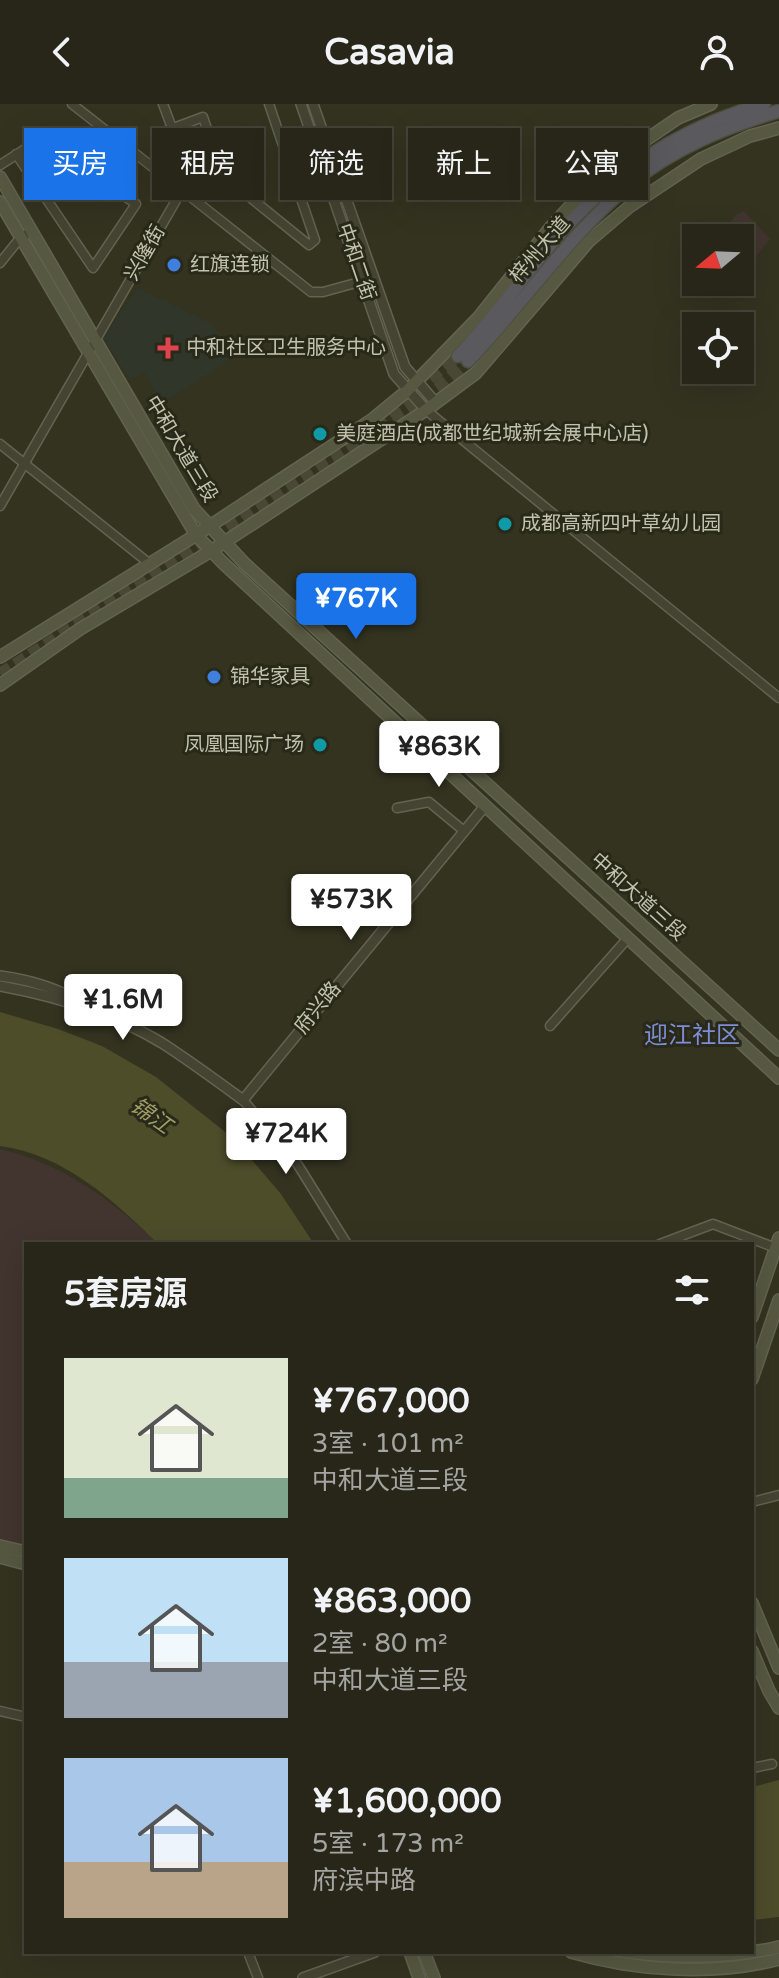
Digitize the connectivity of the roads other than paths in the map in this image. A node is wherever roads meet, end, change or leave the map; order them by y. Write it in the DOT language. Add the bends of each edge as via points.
graph roads {
  1 [pos="72,104"];
  2 [pos="163,104"];
  3 [pos="269,104"];
  4 [pos="301,104"];
  5 [pos="313,104"];
  6 [pos="711,104"];
  7 [pos="764,104"];
  8 [pos="779,111"];
  9 [pos="741,116"];
  10 [pos="172,128"];
  11 [pos="207,128"];
  12 [pos="779,128"];
  13 [pos="16,154"];
  14 [pos="0,165"];
  15 [pos="152,167"];
  16 [pos="0,177"];
  17 [pos="171,200"];
  18 [pos="194,200"];
  19 [pos="253,200"];
  20 [pos="0,202"];
  21 [pos="26,234"];
  22 [pos="0,263"];
  23 [pos="363,281"];
  24 [pos="92,345"];
  25 [pos="463,358"];
  26 [pos="417,381"];
  27 [pos="407,391"];
  28 [pos="431,407"];
  29 [pos="0,444"];
  30 [pos="24,464"];
  31 [pos="0,506"];
  32 [pos="208,526"];
  33 [pos="196,535"];
  34 [pos="224,543"];
  35 [pos="211,551"];
  36 [pos="150,564"];
  37 [pos="0,657"];
  38 [pos="0,685"];
  39 [pos="779,698"];
  40 [pos="485,806"];
  41 [pos="397,808"];
  42 [pos="464,831"];
  43 [pos="628,938"];
  44 [pos="0,976"];
  45 [pos="0,989"];
  46 [pos="98,1013"];
  47 [pos="550,1026"];
  48 [pos="779,1050"];
  49 [pos="779,1078"];
  50 [pos="243,1100"];
  51 [pos="745,1240"];
  52 [pos="346,1242"];
  53 [pos="665,1242"];
  54 [pos="777,1243"];
  55 [pos="779,1300"];
  56 [pos="754,1311"];
  57 [pos="754,1373"];
  58 [pos="779,1495"];
  59 [pos="754,1501"];
  60 [pos="0,1546"];
  61 [pos="24,1552"];
  62 [pos="0,1557"];
  63 [pos="24,1563"];
  64 [pos="754,1608"];
  65 [pos="754,1656"];
  66 [pos="779,1668"];
  67 [pos="779,1708"];
  68 [pos="0,1711"];
  69 [pos="24,1717"];
  70 [pos="772,1764"];
  71 [pos="754,1768"];
  72 [pos="779,1947"];
  73 [pos="754,1951"];
  74 [pos="249,1954"];
  75 [pos="369,1954"];
  76 [pos="411,1954"];
  77 [pos="425,1954"];
  78 [pos="580,1954"];
  79 [pos="662,1954"];
  80 [pos="739,1954"];
  81 [pos="779,1959"];
  82 [pos="258,1978"];
  83 [pos="303,1978"];
  84 [pos="419,1978"];
  85 [pos="434,1978"];
  1 -- 15 [label="street"];
  2 -- 10 [label="street"];
  3 -- 19 [label="street" via="315,240 309,245"];
  4 -- 23 [label="street, 中和二街"];
  5 -- 26 [label="street, 中和二街" via="405,367"];
  6 -- 26 [label="main road" via="678,118 606,167 478,318"];
  7 -- 9 [label="highway, 梓州大道"];
  8 -- 9 [label="highway, 梓州大道"];
  9 -- 25 [label="highway, 梓州大道" via="671,142 618,177 564,229"];
  10 -- 11 [label="street" via="203,117"];
  12 -- 28 [label="main road" via="701,159 629,207 589,241 476,373"];
  13 -- 13 [label="street" via="41,139 136,204 93,268"];
  13 -- 14 [label="street"];
  16 -- 21 [label="main road, 中和大道三段"];
  17 -- 24 [label="street, 兴隆街"];
  18 -- 23 [label="street" via="311,292"];
  20 -- 21 [label="main road, 中和大道三段"];
  21 -- 22 [label="street"];
  21 -- 24 [label="main road, 中和大道三段"];
  23 -- 27 [label="street, 中和二街" via="394,374"];
  24 -- 30 [label="street, 兴隆街"];
  24 -- 32 [label="main road, 中和大道三段"];
  24 -- 33 [label="main road, 中和大道三段"];
  26 -- 27 [label="main road"];
  26 -- 28 [label="street, 中和二街"];
  27 -- 28 [label="street, 中和二街"];
  27 -- 32 [label="main road" via="373,419"];
  28 -- 34 [label="main road"];
  28 -- 39 [label="street"];
  29 -- 30 [label="street"];
  30 -- 31 [label="street, 兴隆街"];
  30 -- 36 [label="street"];
  32 -- 33 [label="main road"];
  32 -- 34 [label="main road, 中和大道三段"];
  33 -- 35 [label="main road, 中和大道三段"];
  33 -- 36 [label="main road"];
  34 -- 35 [label="main road"];
  34 -- 48 [label="main road, 中和大道三段"];
  35 -- 38 [label="main road" via="80,629"];
  35 -- 40 [label="main road, 中和大道三段"];
  36 -- 37 [label="main road"];
  40 -- 42 [label="street, 府兴路"];
  40 -- 43 [label="main road, 中和大道三段"];
  41 -- 42 [label="street" via="429,802"];
  42 -- 50 [label="street, 府兴路"];
  43 -- 47 [label="street"];
  43 -- 49 [label="main road, 中和大道三段"];
  44 -- 46 [label="street" via="65,992"];
  45 -- 46 [label="street" via="50,997"];
  46 -- 50 [label="street" via="161,1042"];
  50 -- 52 [label="street" via="297,1164"];
  51 -- 53 [label="street" via="713,1224"];
  51 -- 54 [label="street"];
  54 -- 56 [label="main road"];
  55 -- 57 [label="main road"];
  58 -- 59 [label="street"];
  60 -- 61 [label="main road"];
  62 -- 63 [label="main road"];
  64 -- 66 [label="main road"];
  65 -- 67 [label="main road"];
  68 -- 69 [label="street"];
  70 -- 71 [label="street"];
  72 -- 73 [label="main road"];
  74 -- 82 [label="street"];
  75 -- 83 [label="street"];
  76 -- 84 [label="main road"];
  77 -- 85 [label="main road"];
  78 -- 81 [label="main road" via="679,1968 735,1967"];
  79 -- 80 [label="main road"];
}
